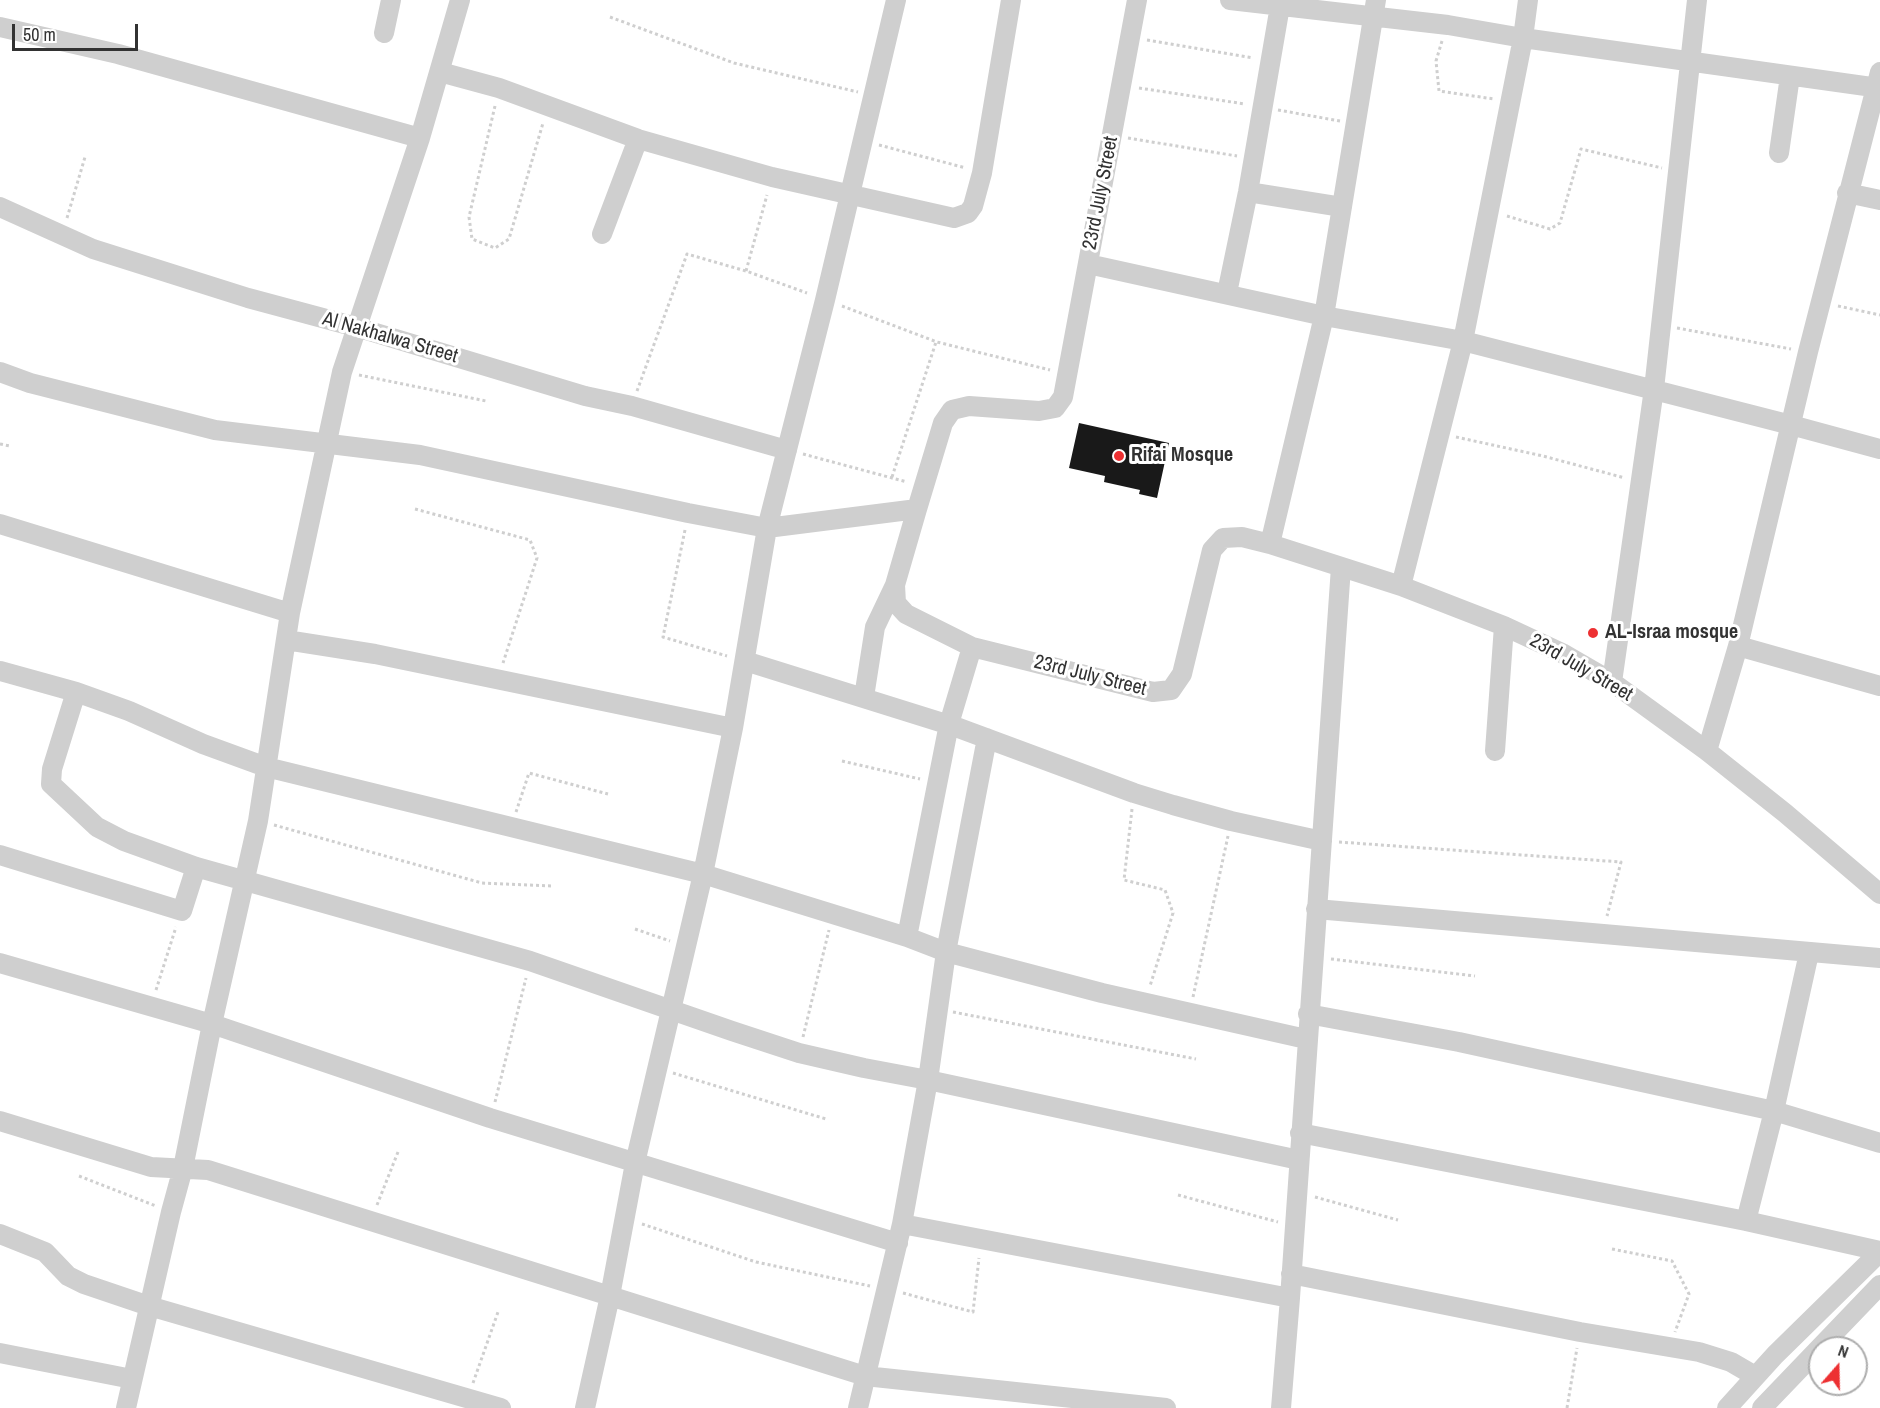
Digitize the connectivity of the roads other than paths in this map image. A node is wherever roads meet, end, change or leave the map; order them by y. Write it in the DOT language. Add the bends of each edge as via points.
graph roads {
  1 [pos="391,0"];
  2 [pos="460,0"];
  3 [pos="896,0"];
  4 [pos="1011,0"];
  5 [pos="1137,0"];
  6 [pos="1230,0"];
  7 [pos="1528,0"];
  8 [pos="1697,0"];
  9 [pos="1280,6"];
  10 [pos="1375,8"];
  11 [pos="0,27"];
  12 [pos="384,33"];
  13 [pos="1523,38"];
  14 [pos="1689,61"];
  15 [pos="440,72"];
  16 [pos="1790,76"];
  17 [pos="1879,82"];
  18 [pos="420,138"];
  19 [pos="638,140"];
  20 [pos="1779,153"];
  21 [pos="1248,192"];
  22 [pos="1847,193"];
  23 [pos="850,195"];
  24 [pos="1880,200"];
  25 [pos="0,207"];
  26 [pos="1342,207"];
  27 [pos="602,234"];
  28 [pos="1088,264"];
  29 [pos="1227,293"];
  30 [pos="1324,316"];
  31 [pos="356,327"];
  32 [pos="1462,341"];
  33 [pos="0,372"];
  34 [pos="1654,389"];
  35 [pos="1791,424"];
  36 [pos="327,444"];
  37 [pos="1880,449"];
  38 [pos="787,450"];
  39 [pos="917,509"];
  40 [pos="0,524"];
  41 [pos="767,528"];
  42 [pos="1270,544"];
  43 [pos="1341,567"];
  44 [pos="895,585"];
  45 [pos="1401,586"];
  46 [pos="290,613"];
  47 [pos="1504,626"];
  48 [pos="286,640"];
  49 [pos="972,646"];
  50 [pos="1738,646"];
  51 [pos="745,661"];
  52 [pos="0,671"];
  53 [pos="1612,682"];
  54 [pos="1880,687"];
  55 [pos="76,692"];
  56 [pos="864,697"];
  57 [pos="948,724"];
  58 [pos="733,728"];
  59 [pos="987,738"];
  60 [pos="1495,751"];
  61 [pos="1707,751"];
  62 [pos="266,767"];
  63 [pos="1322,841"];
  64 [pos="0,855"];
  65 [pos="196,867"];
  66 [pos="703,874"];
  67 [pos="244,881"];
  68 [pos="1880,894"];
  69 [pos="1316,909"];
  70 [pos="907,937"];
  71 [pos="946,952"];
  72 [pos="1809,953"];
  73 [pos="1880,958"];
  74 [pos="0,963"];
  75 [pos="671,1010"];
  76 [pos="1308,1014"];
  77 [pos="212,1024"];
  78 [pos="1306,1039"];
  79 [pos="928,1080"];
  80 [pos="1774,1111"];
  81 [pos="0,1121"];
  82 [pos="1300,1133"];
  83 [pos="1880,1143"];
  84 [pos="1299,1160"];
  85 [pos="635,1163"];
  86 [pos="183,1168"];
  87 [pos="1746,1221"];
  88 [pos="0,1234"];
  89 [pos="900,1234"];
  90 [pos="1880,1251"];
  91 [pos="1291,1274"];
  92 [pos="1880,1285"];
  93 [pos="610,1296"];
  94 [pos="1290,1298"];
  95 [pos="149,1306"];
  96 [pos="0,1353"];
  97 [pos="1774,1355"];
  98 [pos="1755,1376"];
  99 [pos="1792,1376"];
  100 [pos="865,1377"];
  101 [pos="132,1379"];
  102 [pos="1026,1401"];
  103 [pos="126,1408"];
  104 [pos="501,1408"];
  105 [pos="585,1408"];
  106 [pos="858,1408"];
  107 [pos="1166,1408"];
  108 [pos="1281,1408"];
  109 [pos="1727,1408"];
  110 [pos="1762,1408"];
  1 -- 12 [label="street"];
  2 -- 15 [label="street"];
  3 -- 23 [label="street"];
  4 -- 23 [label="street" via="982,172 968,213 954,218"];
  5 -- 28 [label="street, 23rd July Street"];
  6 -- 9 [label="street"];
  7 -- 13 [label="street"];
  8 -- 14 [label="street"];
  9 -- 10 [label="street"];
  9 -- 21 [label="street"];
  10 -- 13 [label="street"];
  10 -- 26 [label="street"];
  11 -- 18 [label="street" via="118,54"];
  13 -- 14 [label="street"];
  13 -- 32 [label="street"];
  14 -- 16 [label="street"];
  14 -- 34 [label="street"];
  15 -- 18 [label="street"];
  15 -- 19 [label="street" via="499,88"];
  16 -- 17 [label="street"];
  16 -- 20 [label="street"];
  17 -- 22 [label="street"];
  18 -- 31 [label="street"];
  19 -- 23 [label="street"];
  19 -- 27 [label="street"];
  21 -- 26 [label="street"];
  21 -- 29 [label="street"];
  22 -- 24 [label="street"];
  22 -- 35 [label="street"];
  23 -- 38 [label="street"];
  25 -- 31 [label="street, Al Nakhalwa Street" via="93,249"];
  26 -- 30 [label="street"];
  28 -- 29 [label="street"];
  28 -- 39 [label="street, 23rd July Street" via="1063,397 1055,408 1039,411 969,406 952,410 943,423"];
  29 -- 30 [label="street"];
  30 -- 32 [label="street"];
  30 -- 42 [label="street"];
  31 -- 36 [label="street"];
  31 -- 38 [label="street, Al Nakhalwa Street" via="585,396"];
  32 -- 34 [label="street"];
  32 -- 45 [label="street"];
  33 -- 36 [label="street" via="215,430"];
  34 -- 35 [label="street"];
  34 -- 53 [label="street"];
  35 -- 37 [label="street"];
  35 -- 50 [label="street"];
  36 -- 41 [label="street" via="469,464"];
  36 -- 46 [label="street"];
  38 -- 41 [label="street"];
  39 -- 41 [label="street"];
  39 -- 44 [label="street, 23rd July Street"];
  40 -- 46 [label="street"];
  41 -- 51 [label="street"];
  42 -- 43 [label="street, 23rd July Street"];
  42 -- 49 [label="street, 23rd July Street" via="1242,537 1223,538 1212,550 1182,674 1171,690 1153,692"];
  43 -- 45 [label="street, 23rd July Street"];
  43 -- 63 [label="street"];
  44 -- 49 [label="street, 23rd July Street" via="896,603 906,614"];
  44 -- 56 [label="street" via="875,627"];
  45 -- 47 [label="street, 23rd July Street"];
  46 -- 48 [label="street"];
  47 -- 53 [label="street, 23rd July Street"];
  47 -- 60 [label="street"];
  48 -- 58 [label="street" via="375,654"];
  48 -- 62 [label="street"];
  49 -- 57 [label="street"];
  50 -- 54 [label="street"];
  50 -- 61 [label="street"];
  51 -- 56 [label="street"];
  51 -- 58 [label="street"];
  52 -- 55 [label="street"];
  53 -- 61 [label="street, 23rd July Street"];
  55 -- 62 [label="street"];
  55 -- 65 [label="street" via="51,784 105,832"];
  56 -- 57 [label="street"];
  57 -- 59 [label="street"];
  57 -- 70 [label="street"];
  58 -- 66 [label="street"];
  59 -- 63 [label="street" via="1134,793 1231,821"];
  59 -- 71 [label="street"];
  61 -- 68 [label="street, 23rd July Street"];
  62 -- 66 [label="street"];
  62 -- 67 [label="street"];
  63 -- 69 [label="street"];
  64 -- 65 [label="street" via="182,911"];
  65 -- 67 [label="street"];
  66 -- 70 [label="street"];
  66 -- 75 [label="street"];
  67 -- 75 [label="street" via="530,961"];
  67 -- 77 [label="street"];
  69 -- 72 [label="street"];
  69 -- 76 [label="street"];
  70 -- 71 [label="street"];
  71 -- 78 [label="street" via="1144,1003"];
  71 -- 79 [label="street"];
  72 -- 73 [label="street"];
  72 -- 80 [label="street"];
  74 -- 77 [label="street"];
  75 -- 79 [label="street" via="800,1053"];
  75 -- 85 [label="street"];
  76 -- 78 [label="street"];
  76 -- 80 [label="street" via="1459,1042"];
  77 -- 85 [label="street"];
  77 -- 86 [label="street"];
  78 -- 82 [label="street"];
  79 -- 84 [label="street"];
  79 -- 89 [label="street"];
  80 -- 83 [label="street"];
  80 -- 87 [label="street"];
  81 -- 86 [label="street" via="151,1167"];
  82 -- 84 [label="street"];
  82 -- 87 [label="street"];
  84 -- 91 [label="street"];
  85 -- 89 [label="street"];
  85 -- 93 [label="street"];
  86 -- 93 [label="street" via="208,1170"];
  86 -- 95 [label="street"];
  87 -- 90 [label="street"];
  88 -- 95 [label="street" via="45,1252 68,1276 84,1284"];
  89 -- 94 [label="street" via="981,1239"];
  89 -- 100 [label="street"];
  90 -- 97 [label="street"];
  91 -- 94 [label="street"];
  91 -- 98 [label="street" via="1580,1332 1670,1346 1731,1362"];
  92 -- 99 [label="street"];
  93 -- 100 [label="street"];
  93 -- 105 [label="street"];
  94 -- 108 [label="street"];
  95 -- 101 [label="street"];
  95 -- 104 [label="street"];
  96 -- 101 [label="street"];
  97 -- 98 [label="street"];
  97 -- 99 [label="street"];
  98 -- 109 [label="street"];
  99 -- 110 [label="street"];
  100 -- 102 [label="street"];
  100 -- 106 [label="street"];
  101 -- 103 [label="street"];
  102 -- 107 [label="street"];
}
